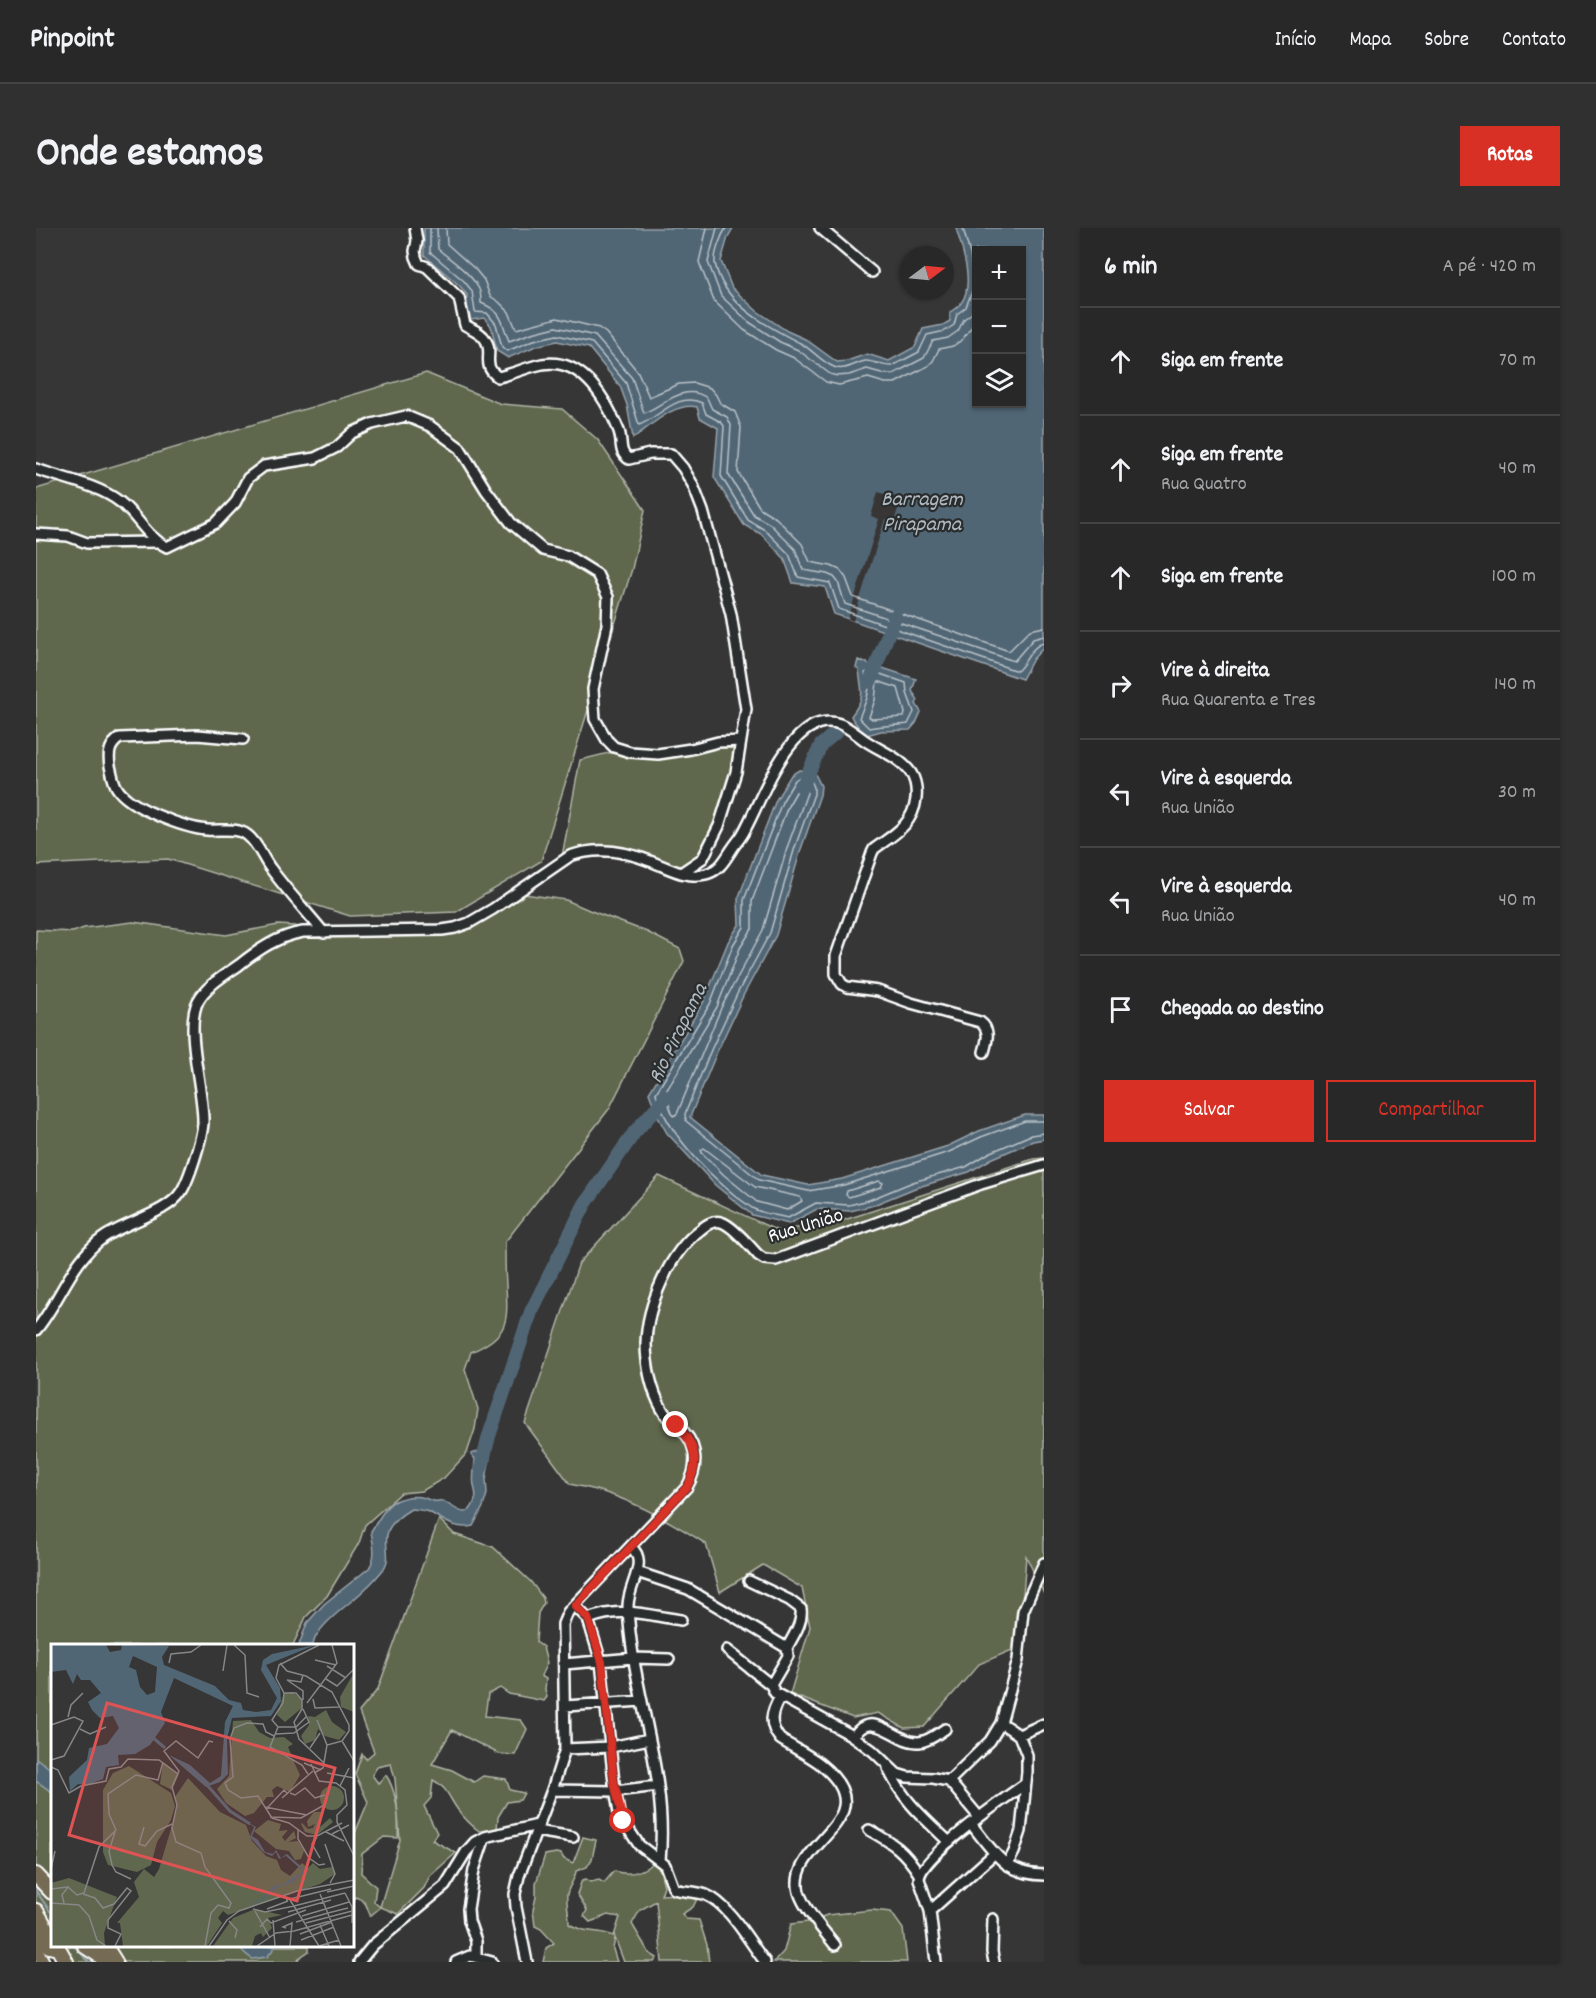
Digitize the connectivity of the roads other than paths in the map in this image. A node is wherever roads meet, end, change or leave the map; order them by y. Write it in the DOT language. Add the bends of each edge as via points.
graph roads {
  1 [pos="415,228"];
  2 [pos="820,228"];
  3 [pos="872,272"];
  4 [pos="36,469"];
  5 [pos="36,534"];
  6 [pos="156,542"];
  7 [pos="243,740"];
  8 [pos="741,741"];
  9 [pos="681,873"];
  10 [pos="324,933"];
  11 [pos="984,1052"];
  12 [pos="1044,1165"];
  13 [pos="36,1330"];
  14 [pos="631,1547"];
  15 [pos="1044,1563"];
  16 [pos="637,1572"];
  17 [pos="749,1581"];
  18 [pos="575,1606"];
  19 [pos="629,1612"];
  20 [pos="588,1618"];
  21 [pos="681,1620"];
  22 [pos="787,1648"];
  23 [pos="728,1650"];
  24 [pos="633,1658"];
  25 [pos="669,1659"];
  26 [pos="602,1662"];
  27 [pos="564,1664"];
  28 [pos="771,1685"];
  29 [pos="780,1697"];
  30 [pos="642,1701"];
  31 [pos="606,1704"];
  32 [pos="565,1706"];
  33 [pos="1001,1723"];
  34 [pos="1044,1724"];
  35 [pos="945,1729"];
  36 [pos="1019,1735"];
  37 [pos="854,1736"];
  38 [pos="649,1740"];
  39 [pos="611,1748"];
  40 [pos="565,1749"];
  41 [pos="887,1766"];
  42 [pos="949,1781"];
  43 [pos="1025,1784"];
  44 [pos="658,1786"];
  45 [pos="552,1790"];
  46 [pos="615,1791"];
  47 [pos="979,1817"];
  48 [pos="972,1825"];
  49 [pos="537,1828"];
  50 [pos="869,1830"];
  51 [pos="573,1837"];
  52 [pos="485,1838"];
  53 [pos="949,1842"];
  54 [pos="994,1854"];
  55 [pos="660,1860"];
  56 [pos="1007,1865"];
  57 [pos="919,1874"];
  58 [pos="36,1875"];
  59 [pos="1044,1875"];
  60 [pos="51,1891"];
  61 [pos="36,1911"];
  62 [pos="930,1911"];
  63 [pos="993,1919"];
  64 [pos="36,1932"];
  65 [pos="51,1935"];
  66 [pos="835,1945"];
  67 [pos="51,1946"];
  68 [pos="56,1947"];
  69 [pos="58,1947"];
  70 [pos="87,1947"];
  71 [pos="106,1947"];
  72 [pos="36,1949"];
  73 [pos="476,1956"];
  74 [pos="43,1962"];
  75 [pos="51,1962"];
  76 [pos="66,1962"];
  77 [pos="106,1962"];
  78 [pos="115,1962"];
  79 [pos="359,1962"];
  80 [pos="456,1962"];
  81 [pos="492,1962"];
  82 [pos="527,1962"];
  83 [pos="765,1962"];
  84 [pos="936,1962"];
  85 [pos="993,1962"];
  1 -- 8 [label="street" via="414,251 419,264 459,297 465,325 486,340 488,366 493,374 498,377 543,364 566,366 590,380 603,398 627,458 671,454 683,468 703,511 731,614 746,709"];
  2 -- 3 [label="street"];
  4 -- 6 [label="street" via="118,500"];
  5 -- 6 [label="street" via="68,536 87,543"];
  6 -- 8 [label="street" via="166,547 216,523 235,503 248,478 264,466 315,458 337,447 352,433 406,416 429,426 460,448 511,523 543,550 568,556 597,574 608,597 607,625 593,689 595,719 614,747 658,754"];
  7 -- 10 [label="street" via="197,735 120,738 109,755 115,784 150,812 178,823 246,833 271,870"];
  8 -- 9 [label="street" via="719,826 703,858"];
  9 -- 10 [label="street" via="627,854 582,852 570,856 493,909 455,928"];
  9 -- 11 [label="street" via="695,876 719,868 742,835 780,761 805,730 824,723 847,728 909,770 917,792 911,818 872,853 836,956 838,979 847,987 878,991 980,1022 987,1032"];
  10 -- 13 [label="street" via="303,932 278,939 206,990 197,1002 192,1028 203,1124 180,1194 164,1208 121,1227 88,1250"];
  12 -- 14 [label="street, Rua União" via="981,1184 776,1260 764,1259 730,1227 719,1222 687,1241 670,1263 660,1286 646,1342 658,1401 687,1436 693,1450 692,1478"];
  14 -- 16 [label="street" via="639,1556"];
  14 -- 18 [label="street"];
  15 -- 33 [label="street" via="1023,1611 1018,1660"];
  16 -- 19 [label="street"];
  16 -- 22 [label="street" via="688,1588"];
  17 -- 22 [label="street" via="801,1609"];
  18 -- 20 [label="street"];
  18 -- 27 [label="street" via="563,1624"];
  19 -- 20 [label="street" via="608,1612"];
  19 -- 21 [label="street"];
  19 -- 24 [label="street"];
  20 -- 26 [label="street"];
  22 -- 28 [label="street" via="788,1656"];
  23 -- 28 [label="street"];
  24 -- 25 [label="street"];
  24 -- 26 [label="street"];
  24 -- 30 [label="street"];
  26 -- 27 [label="street"];
  26 -- 31 [label="street"];
  27 -- 32 [label="street"];
  28 -- 29 [label="street"];
  29 -- 37 [label="street"];
  29 -- 66 [label="street" via="772,1710 776,1735 822,1765 842,1791 840,1819 809,1854 799,1884 800,1894"];
  30 -- 31 [label="street"];
  30 -- 38 [label="street"];
  31 -- 32 [label="street"];
  31 -- 39 [label="street"];
  32 -- 40 [label="street"];
  33 -- 36 [label="street"];
  33 -- 42 [label="street" via="990,1741"];
  34 -- 36 [label="street"];
  35 -- 37 [label="street" via="919,1742 870,1725"];
  36 -- 43 [label="street" via="1027,1755"];
  37 -- 41 [label="street"];
  38 -- 39 [label="street"];
  38 -- 44 [label="street"];
  39 -- 40 [label="street"];
  39 -- 46 [label="street"];
  40 -- 45 [label="street"];
  41 -- 42 [label="street" via="907,1777"];
  41 -- 53 [label="street" via="903,1795"];
  42 -- 47 [label="street"];
  43 -- 47 [label="street"];
  43 -- 56 [label="street" via="1021,1831"];
  44 -- 46 [label="street"];
  44 -- 55 [label="street"];
  45 -- 46 [label="street"];
  45 -- 49 [label="street"];
  46 -- 55 [label="street" via="623,1821 633,1838"];
  47 -- 48 [label="street"];
  48 -- 53 [label="street"];
  48 -- 54 [label="street"];
  49 -- 51 [label="street"];
  49 -- 52 [label="street"];
  49 -- 82 [label="street" via="515,1894"];
  50 -- 57 [label="street" via="892,1842"];
  52 -- 73 [label="street" via="474,1870 468,1909"];
  52 -- 79 [label="street" via="470,1846 445,1886 373,1945"];
  53 -- 57 [label="street"];
  54 -- 56 [label="street"];
  54 -- 62 [label="street"];
  55 -- 83 [label="street" via="674,1889 706,1895 718,1903"];
  56 -- 59 [label="street" via="1024,1874"];
  57 -- 62 [label="street"];
  58 -- 60 [label="highway"];
  61 -- 65 [label="highway"];
  62 -- 84 [label="street"];
  63 -- 85 [label="street"];
  64 -- 67 [label="highway"];
  68 -- 75 [label="highway"];
  69 -- 76 [label="highway"];
  70 -- 77 [label="highway"];
  71 -- 78 [label="highway"];
  72 -- 74 [label="main road"];
  73 -- 80 [label="street"];
  73 -- 81 [label="street"];
}
